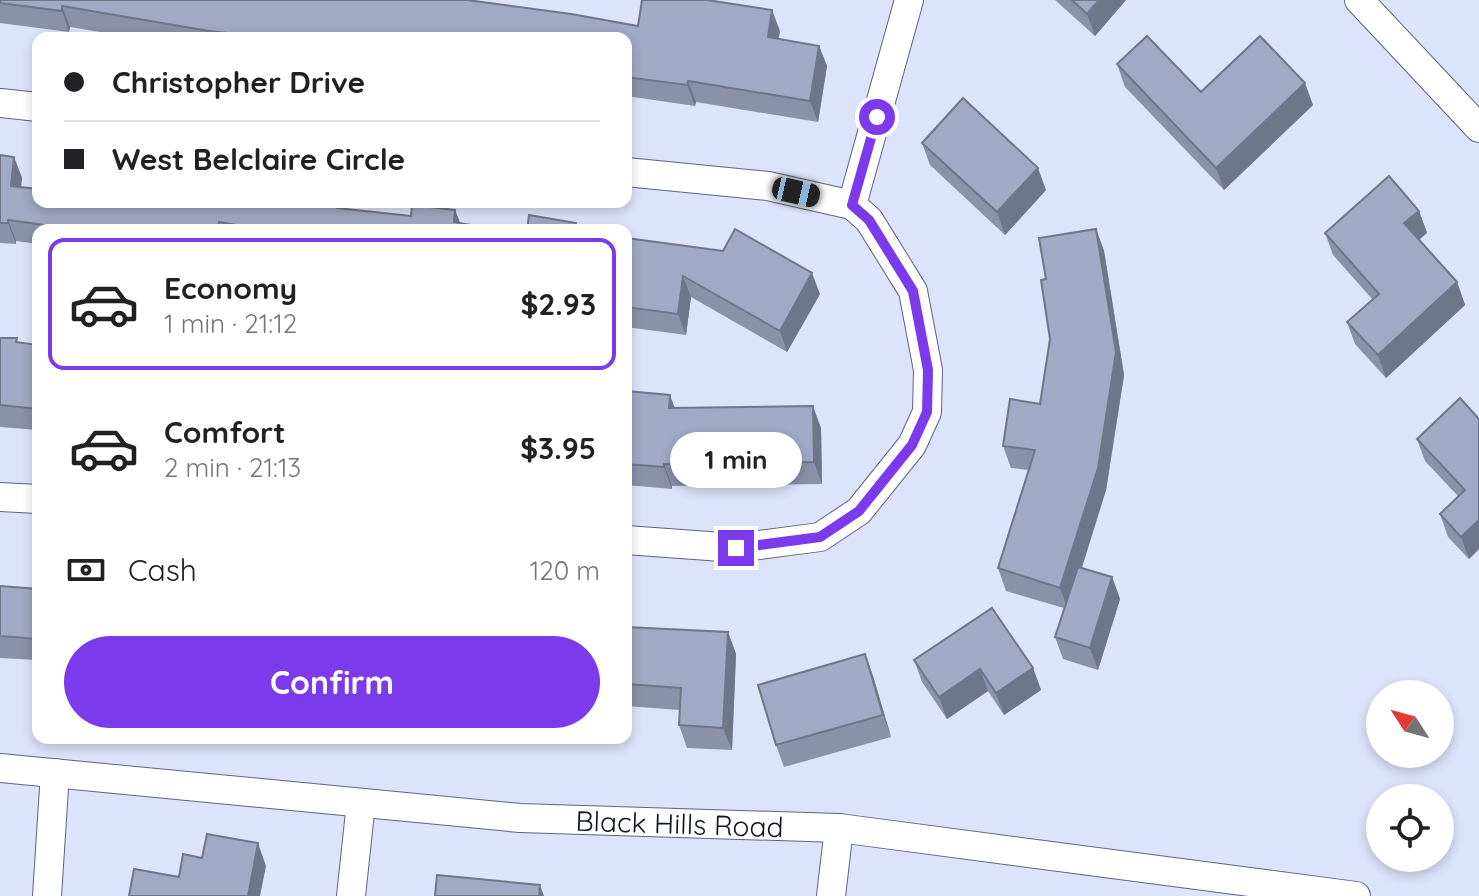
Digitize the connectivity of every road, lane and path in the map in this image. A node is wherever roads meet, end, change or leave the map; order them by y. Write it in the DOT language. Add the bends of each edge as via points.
graph roads {
  1 [pos="909,0"];
  2 [pos="1359,0"];
  3 [pos="0,103"];
  4 [pos="32,106"];
  5 [pos="1479,128"];
  6 [pos="632,173"];
  7 [pos="852,205"];
  8 [pos="0,497"];
  9 [pos="32,499"];
  10 [pos="632,540"];
  11 [pos="0,768"];
  12 [pos="55,773"];
  13 [pos="361,803"];
  14 [pos="839,828"];
  15 [pos="47,896"];
  16 [pos="351,896"];
  17 [pos="831,896"];
  18 [pos="1356,896"];
  1 -- 7 [label="street"];
  2 -- 5 [label="street"];
  3 -- 4 [label="street"];
  6 -- 7 [label="street" via="768,186"];
  7 -- 10 [label="street" via="869,220 913,291 928,370 927,412 912,445 859,511 820,537 736,548"];
  8 -- 9 [label="street"];
  11 -- 12 [label="street, Black Hills Road"];
  12 -- 13 [label="street, Black Hills Road"];
  12 -- 15 [label="street"];
  13 -- 14 [label="street, Black Hills Road" via="520,818"];
  13 -- 16 [label="street"];
  14 -- 17 [label="street"];
  14 -- 18 [label="street, Black Hills Road"];
}
